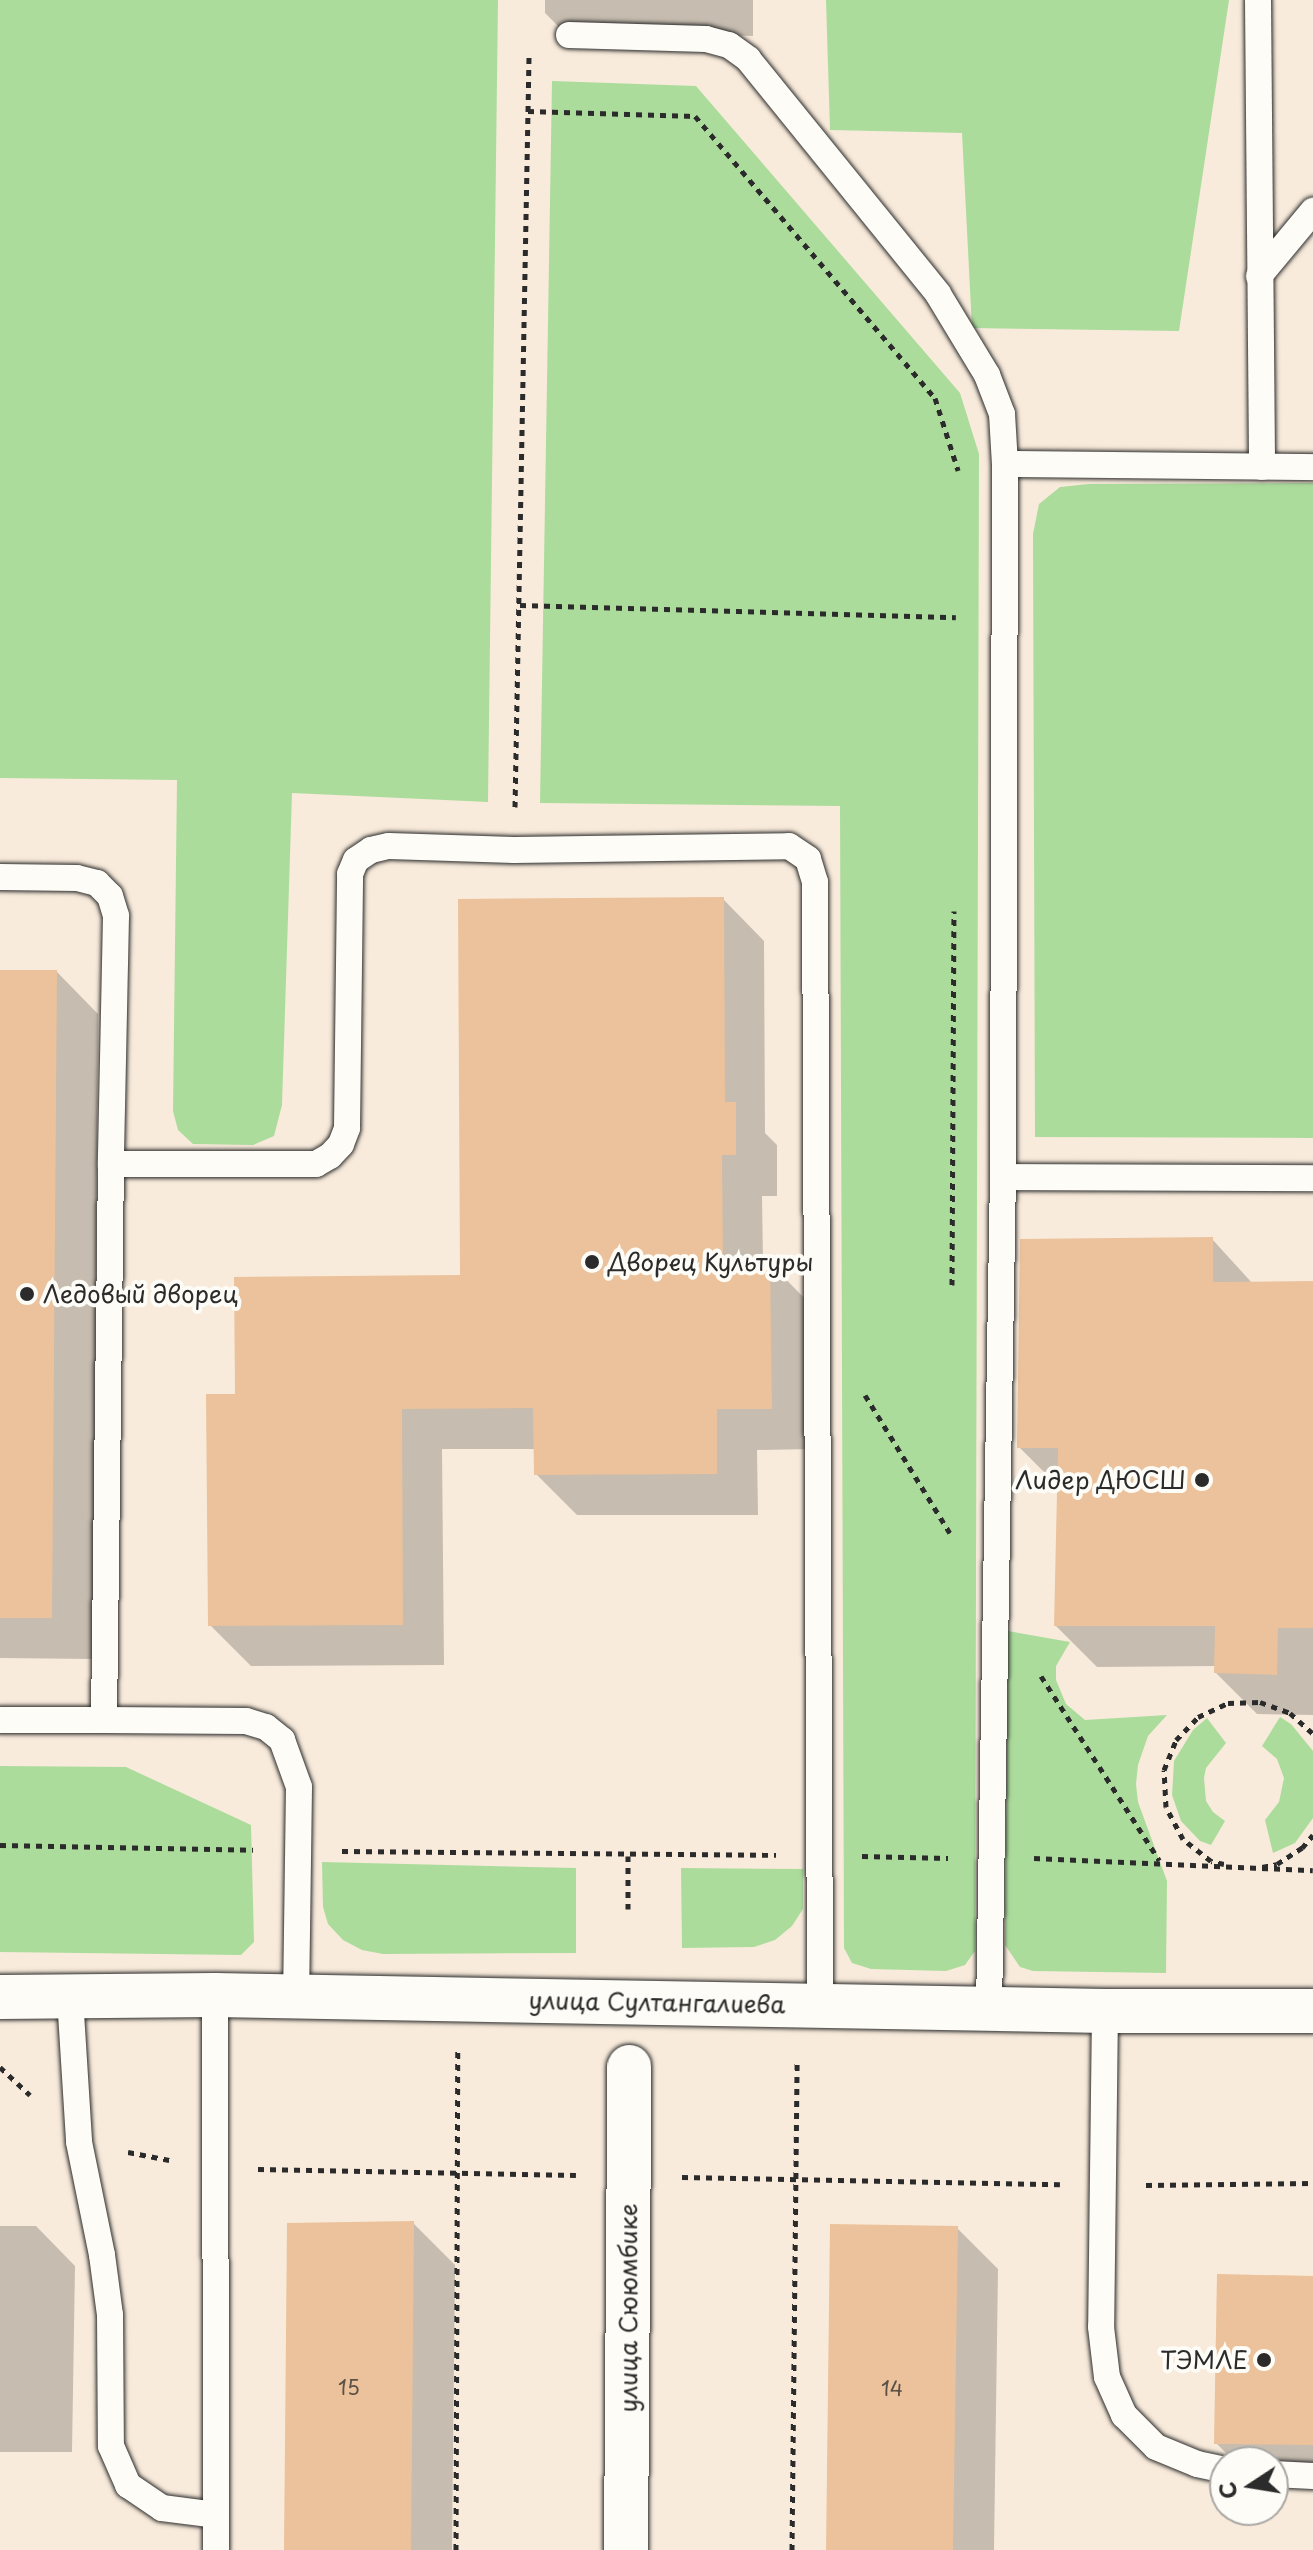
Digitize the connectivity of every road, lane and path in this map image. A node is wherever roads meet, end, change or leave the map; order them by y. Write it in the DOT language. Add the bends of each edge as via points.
graph roads {
  1 [pos="1258,0"];
  2 [pos="569,35"];
  3 [pos="529,48"];
  4 [pos="528,111"];
  5 [pos="1313,211"];
  6 [pos="1259,276"];
  7 [pos="1005,464"];
  8 [pos="1262,467"];
  9 [pos="1313,467"];
  10 [pos="958,485"];
  11 [pos="520,605"];
  12 [pos="956,631"];
  13 [pos="514,850"];
  14 [pos="0,877"];
  15 [pos="955,900"];
  16 [pos="111,1164"];
  17 [pos="1003,1177"];
  18 [pos="1313,1178"];
  19 [pos="952,1296"];
  20 [pos="950,1518"];
  21 [pos="950,1549"];
  22 [pos="0,1720"];
  23 [pos="104,1720"];
  24 [pos="1313,1734"];
  25 [pos="1313,1835"];
  26 [pos="948,1843"];
  27 [pos="0,1845"];
  28 [pos="298,1851"];
  29 [pos="820,1855"];
  30 [pos="628,1856"];
  31 [pos="948,1858"];
  32 [pos="992,1858"];
  33 [pos="1247,1869"];
  34 [pos="1313,1870"];
  35 [pos="628,1909"];
  36 [pos="215,1995"];
  37 [pos="0,1997"];
  38 [pos="70,1997"];
  39 [pos="296,1997"];
  40 [pos="459,1999"];
  41 [pos="808,2005"];
  42 [pos="989,2009"];
  43 [pos="1105,2011"];
  44 [pos="1313,2011"];
  45 [pos="0,2067"];
  46 [pos="629,2067"];
  47 [pos="79,2142"];
  48 [pos="215,2169"];
  49 [pos="457,2172"];
  50 [pos="629,2176"];
  51 [pos="796,2178"];
  52 [pos="1209,2467"];
  53 [pos="1289,2475"];
  54 [pos="1313,2476"];
  55 [pos="216,2515"];
  56 [pos="216,2550"];
  57 [pos="456,2550"];
  58 [pos="626,2550"];
  59 [pos="792,2550"];
  1 -- 6 [label="lane"];
  2 -- 7 [label="lane" via="706,39 729,45 748,59 938,294 987,375 1002,414"];
  3 -- 4 [label="path"];
  4 -- 10 [label="path" via="695,116 935,398"];
  4 -- 11 [label="path"];
  5 -- 6 [label="lane"];
  6 -- 8 [label="lane"];
  7 -- 8 [label="lane"];
  7 -- 17 [label="lane"];
  8 -- 9 [label="lane"];
  11 -- 12 [label="path" via="956,615"];
  11 -- 13 [label="path"];
  13 -- 16 [label="lane" via="389,846 356,860 350,874 347,1128 330,1156 316,1164"];
  13 -- 29 [label="lane" via="789,846 808,859 813,871"];
  14 -- 16 [label="lane" via="77,878 97,883 110,896 116,916"];
  15 -- 19 [label="path"];
  16 -- 23 [label="lane"];
  17 -- 18 [label="lane"];
  17 -- 32 [label="lane"];
  20 -- 21 [label="path"];
  22 -- 23 [label="lane"];
  23 -- 28 [label="lane" via="246,1721 266,1727 282,1740 299,1787"];
  24 -- 33 [label="path" via="1290,1713 1244,1702 1228,1703 1198,1717 1176,1740 1164,1770 1166,1807 1183,1839 1211,1861"];
  25 -- 33 [label="path" via="1277,1864"];
  26 -- 31 [label="path"];
  27 -- 28 [label="path"];
  28 -- 30 [label="path"];
  28 -- 39 [label="lane"];
  29 -- 30 [label="path"];
  29 -- 31 [label="path"];
  29 -- 41 [label="lane"];
  30 -- 35 [label="path"];
  31 -- 32 [label="path"];
  32 -- 33 [label="path" via="1159,1861"];
  32 -- 42 [label="lane"];
  33 -- 34 [label="path"];
  36 -- 38 [label="street, улица Султангалиева"];
  36 -- 39 [label="street, улица Султангалиева"];
  36 -- 48 [label="lane"];
  37 -- 38 [label="street, улица Султангалиева"];
  38 -- 47 [label="lane"];
  39 -- 40 [label="street, улица Султангалиева"];
  40 -- 41 [label="street, улица Султангалиева"];
  40 -- 49 [label="path"];
  41 -- 42 [label="street, улица Султангалиева"];
  41 -- 51 [label="path"];
  42 -- 43 [label="street, улица Султангалиева"];
  43 -- 44 [label="street, улица Султангалиева"];
  43 -- 52 [label="lane" via="1101,2327 1107,2377 1124,2415 1156,2447"];
  45 -- 47 [label="path"];
  46 -- 50 [label="street, улица Сююмбике"];
  47 -- 48 [label="path"];
  47 -- 55 [label="lane" via="110,2315 111,2446 128,2485 162,2508"];
  48 -- 49 [label="path"];
  48 -- 55 [label="lane"];
  49 -- 50 [label="path"];
  49 -- 57 [label="path"];
  50 -- 51 [label="path"];
  50 -- 58 [label="street, улица Сююмбике"];
  51 -- 59 [label="path"];
  53 -- 54 [label="lane"];
  55 -- 56 [label="lane"];
}
